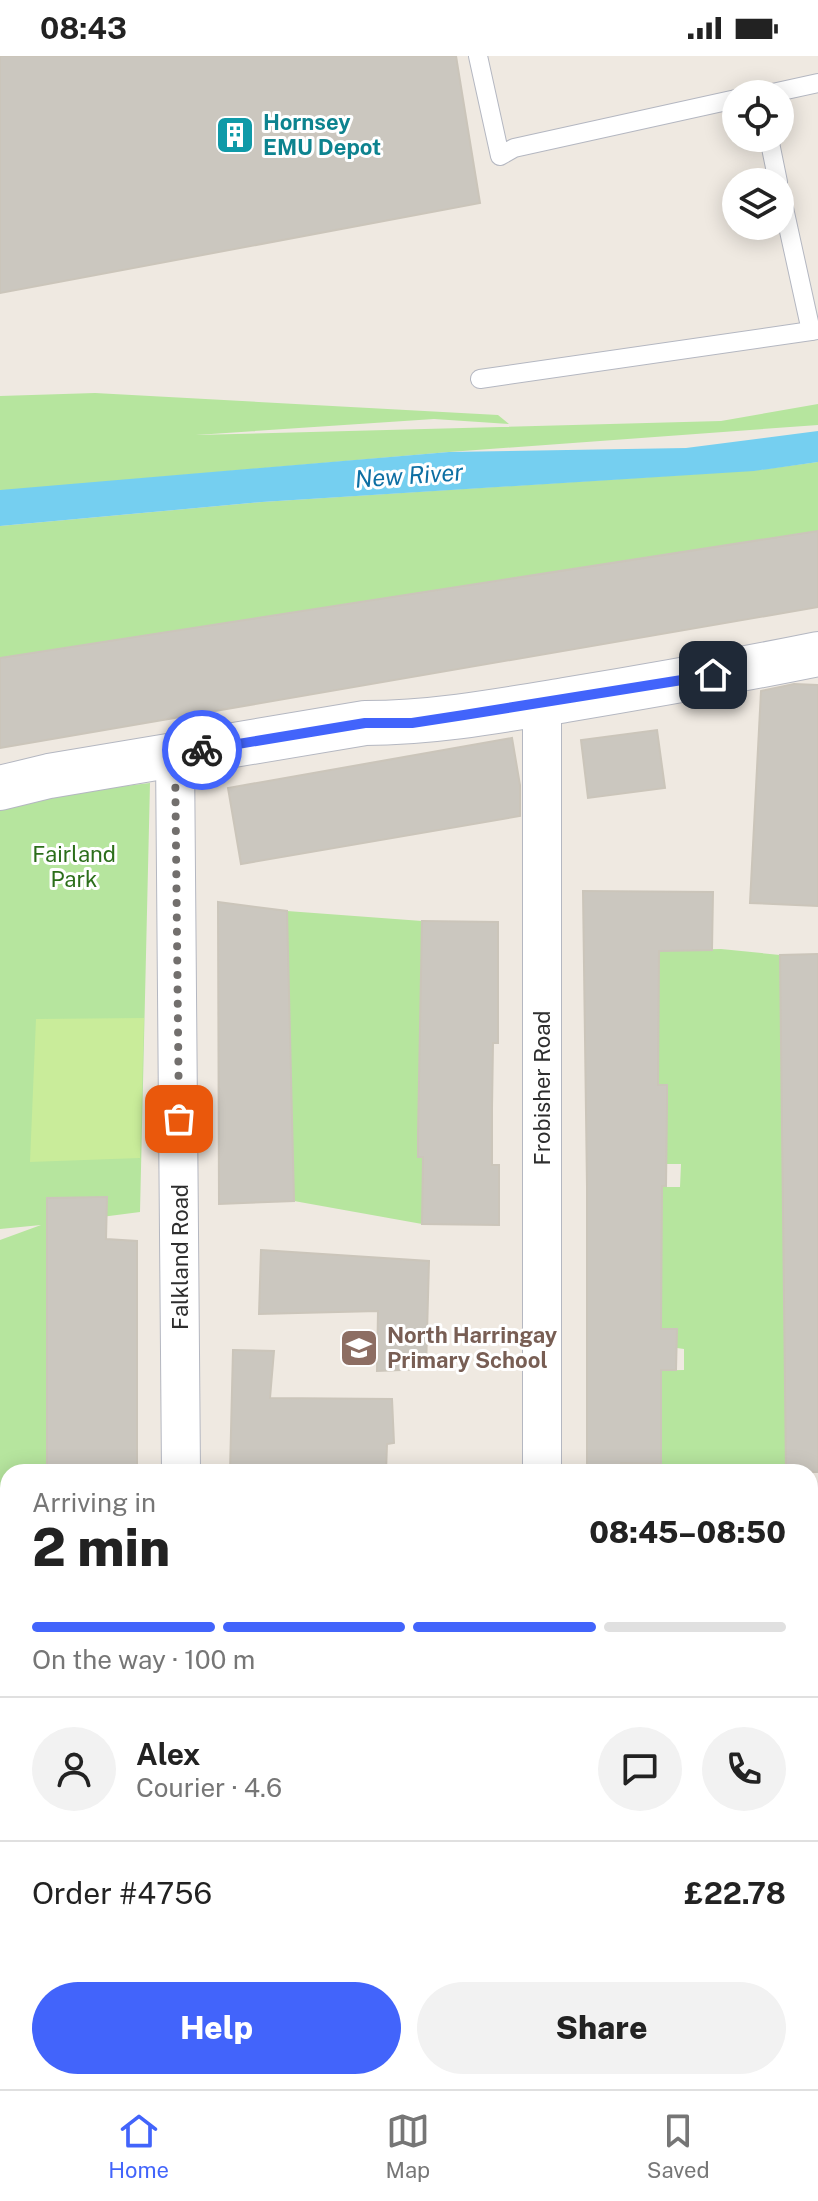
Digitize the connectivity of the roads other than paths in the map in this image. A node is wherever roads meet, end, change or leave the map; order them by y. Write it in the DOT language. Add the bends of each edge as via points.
graph roads {
  1 [pos="478,56"];
  2 [pos="818,83"];
  3 [pos="794,88"];
  4 [pos="722,102"];
  5 [pos="792,240"];
  6 [pos="814,331"];
  7 [pos="480,379"];
  8 [pos="818,654"];
  9 [pos="542,704"];
  10 [pos="175,754"];
  11 [pos="0,788"];
  12 [pos="181,1464"];
  13 [pos="542,1464"];
  1 -- 4 [label="lane" via="500,156 514,148"];
  2 -- 3 [label="lane"];
  5 -- 6 [label="lane"];
  6 -- 7 [label="lane"];
  8 -- 9 [label="main road"];
  9 -- 10 [label="main road" via="412,723 365,723"];
  9 -- 13 [label="street, Frobisher Road"];
  10 -- 11 [label="main road"];
  10 -- 12 [label="street, Falkland Road"];
}
